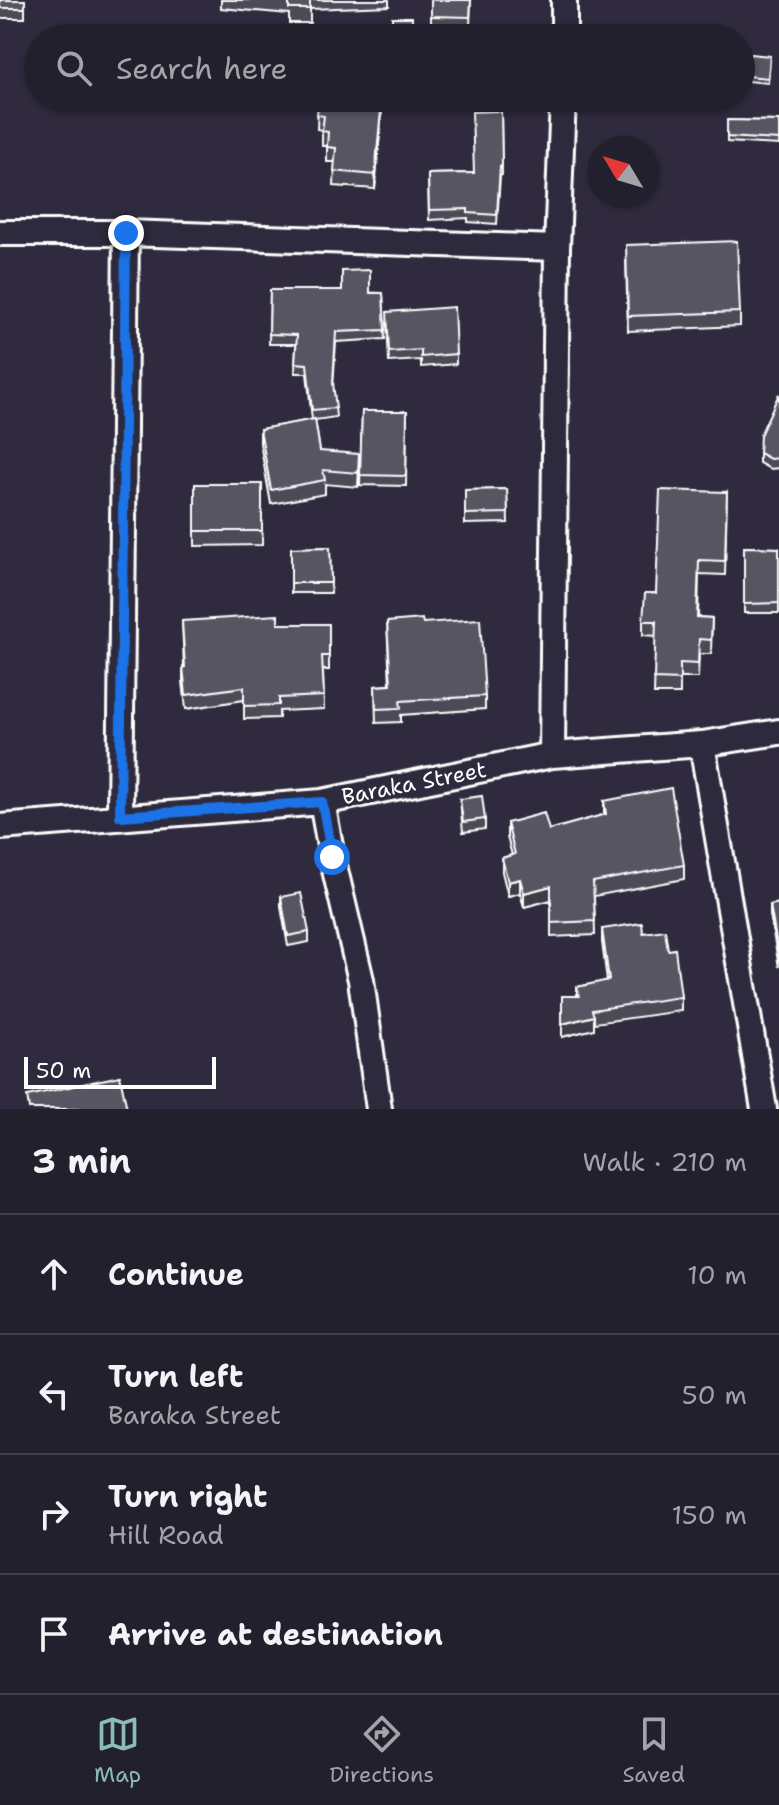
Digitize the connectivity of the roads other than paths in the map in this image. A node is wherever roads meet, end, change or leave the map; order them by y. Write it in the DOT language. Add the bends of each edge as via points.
graph roads {
  1 [pos="564,0"];
  2 [pos="564,24"];
  3 [pos="562,112"];
  4 [pos="0,233"];
  5 [pos="126,233"];
  6 [pos="557,248"];
  7 [pos="779,732"];
  8 [pos="702,744"];
  9 [pos="552,755"];
  10 [pos="322,802"];
  11 [pos="120,816"];
  12 [pos="0,827"];
  13 [pos="769,1108"];
  14 [pos="379,1109"];
  1 -- 2 [label="street"];
  3 -- 6 [label="street"];
  4 -- 5 [label="street"];
  5 -- 6 [label="street"];
  5 -- 11 [label="street"];
  6 -- 9 [label="street"];
  7 -- 8 [label="street, Baraka Street"];
  8 -- 9 [label="street, Baraka Street"];
  8 -- 13 [label="street"];
  9 -- 10 [label="street, Baraka Street"];
  10 -- 11 [label="street, Baraka Street"];
  10 -- 14 [label="street" via="361,980"];
  11 -- 12 [label="street, Baraka Street"];
}
